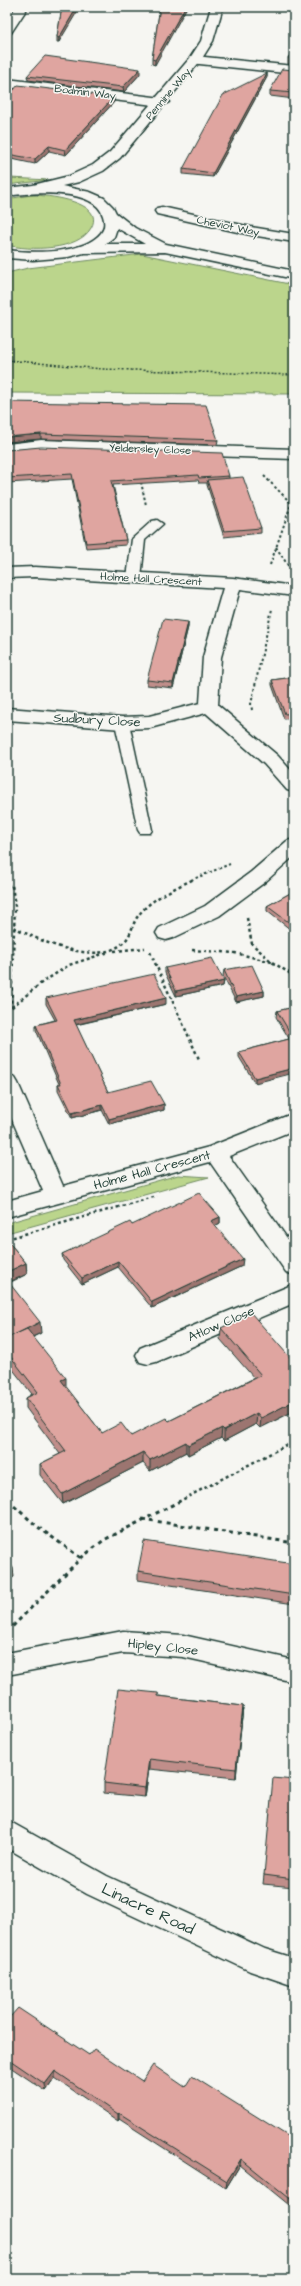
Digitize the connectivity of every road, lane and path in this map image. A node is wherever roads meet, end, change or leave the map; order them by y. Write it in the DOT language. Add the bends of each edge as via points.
graph roads {
  1 [pos="22,7"];
  2 [pos="217,7"];
  3 [pos="7,30"];
  4 [pos="196,60"];
  5 [pos="294,70"];
  6 [pos="7,83"];
  7 [pos="162,102"];
  8 [pos="98,168"];
  9 [pos="38,188"];
  10 [pos="7,192"];
  11 [pos="96,200"];
  12 [pos="162,211"];
  13 [pos="112,216"];
  14 [pos="294,238"];
  15 [pos="165,248"];
  16 [pos="84,249"];
  17 [pos="7,254"];
  18 [pos="34,256"];
  19 [pos="7,266"];
  20 [pos="294,275"];
  21 [pos="7,360"];
  22 [pos="294,375"];
  23 [pos="7,449"];
  24 [pos="132,449"];
  25 [pos="294,454"];
  26 [pos="294,496"];
  27 [pos="155,526"];
  28 [pos="276,547"];
  29 [pos="290,570"];
  30 [pos="7,573"];
  31 [pos="134,578"];
  32 [pos="233,583"];
  33 [pos="269,588"];
  34 [pos="294,591"];
  35 [pos="209,706"];
  36 [pos="7,714"];
  37 [pos="122,723"];
  38 [pos="259,750"];
  39 [pos="294,786"];
  40 [pos="145,830"];
  41 [pos="294,845"];
  42 [pos="237,862"];
  43 [pos="258,877"];
  44 [pos="7,886"];
  45 [pos="14,927"];
  46 [pos="160,940"];
  47 [pos="148,948"];
  48 [pos="188,949"];
  49 [pos="112,951"];
  50 [pos="272,962"];
  51 [pos="294,976"];
  52 [pos="11,1007"];
  53 [pos="7,1011"];
  54 [pos="199,1059"];
  55 [pos="7,1083"];
  56 [pos="294,1121"];
  57 [pos="216,1153"];
  58 [pos="163,1195"];
  59 [pos="56,1196"];
  60 [pos="7,1209"];
  61 [pos="7,1238"];
  62 [pos="294,1266"];
  63 [pos="294,1294"];
  64 [pos="148,1355"];
  65 [pos="294,1441"];
  66 [pos="7,1500"];
  67 [pos="142,1519"];
  68 [pos="294,1543"];
  69 [pos="81,1558"];
  70 [pos="7,1632"];
  71 [pos="7,1664"];
  72 [pos="294,1670"];
  73 [pos="7,1833"];
  74 [pos="294,1972"];
  1 -- 3 [label="street"];
  2 -- 4 [label="street, Pennine Way" via="207,41"];
  4 -- 5 [label="street"];
  4 -- 7 [label="street, Pennine Way"];
  6 -- 7 [label="street, Bodmin Way"];
  7 -- 8 [label="street, Pennine Way" via="115,155"];
  8 -- 9 [label="street, Pennine Way" via="74,179"];
  8 -- 11 [label="street"];
  9 -- 10 [label="street"];
  9 -- 11 [label="street" via="70,191"];
  11 -- 13 [label="street" via="109,210"];
  12 -- 14 [label="street, Cheviot Way"];
  13 -- 15 [label="street" via="130,231"];
  13 -- 16 [label="street" via="110,231"];
  15 -- 16 [label="street"];
  15 -- 20 [label="street"];
  16 -- 18 [label="street" via="60,255"];
  17 -- 18 [label="street"];
  18 -- 19 [label="street"];
  21 -- 22 [label="path" via="102,369"];
  23 -- 24 [label="street, Yeldersley Close" via="41,445"];
  24 -- 25 [label="street, Yeldersley Close"];
  24 -- 27 [label="path"];
  26 -- 28 [label="path"];
  27 -- 31 [label="lane" via="139,538"];
  28 -- 29 [label="path"];
  28 -- 33 [label="path"];
  30 -- 31 [label="street, Holme Hall Crescent" via="36,572"];
  31 -- 32 [label="street, Holme Hall Crescent"];
  32 -- 33 [label="street, Holme Hall Crescent"];
  32 -- 35 [label="street" via="212,657"];
  33 -- 34 [label="street, Holme Hall Crescent"];
  33 -- 38 [label="path" via="250,704"];
  35 -- 37 [label="street, Sudbury Close" via="150,722"];
  35 -- 38 [label="street"];
  36 -- 37 [label="street, Sudbury Close"];
  37 -- 40 [label="lane"];
  38 -- 39 [label="street"];
  41 -- 43 [label="street"];
  42 -- 49 [label="path" via="154,901 140,912 125,942"];
  43 -- 46 [label="street" via="212,910"];
  43 -- 50 [label="path" via="246,912 252,944"];
  44 -- 45 [label="path" via="12,885"];
  45 -- 49 [label="path" via="30,938 68,950"];
  45 -- 52 [label="path"];
  46 -- 47 [label="path"];
  47 -- 49 [label="path"];
  47 -- 54 [label="path"];
  48 -- 50 [label="path" via="235,953"];
  49 -- 52 [label="path" via="69,966 40,984"];
  50 -- 51 [label="path"];
  52 -- 53 [label="path"];
  55 -- 59 [label="street"];
  56 -- 57 [label="street, Holme Hall Crescent"];
  57 -- 59 [label="street, Holme Hall Crescent"];
  57 -- 62 [label="street"];
  58 -- 61 [label="path"];
  59 -- 60 [label="street, Holme Hall Crescent"];
  63 -- 64 [label="street, Atlow Close"];
  65 -- 67 [label="path"];
  66 -- 69 [label="path" via="38,1527"];
  67 -- 68 [label="path"];
  67 -- 69 [label="path" via="104,1540"];
  69 -- 70 [label="path"];
  71 -- 72 [label="street, Hipley Close" via="123,1642 183,1646"];
  73 -- 74 [label="street, Linacre Road" via="97,1886 260,1961"];
}
